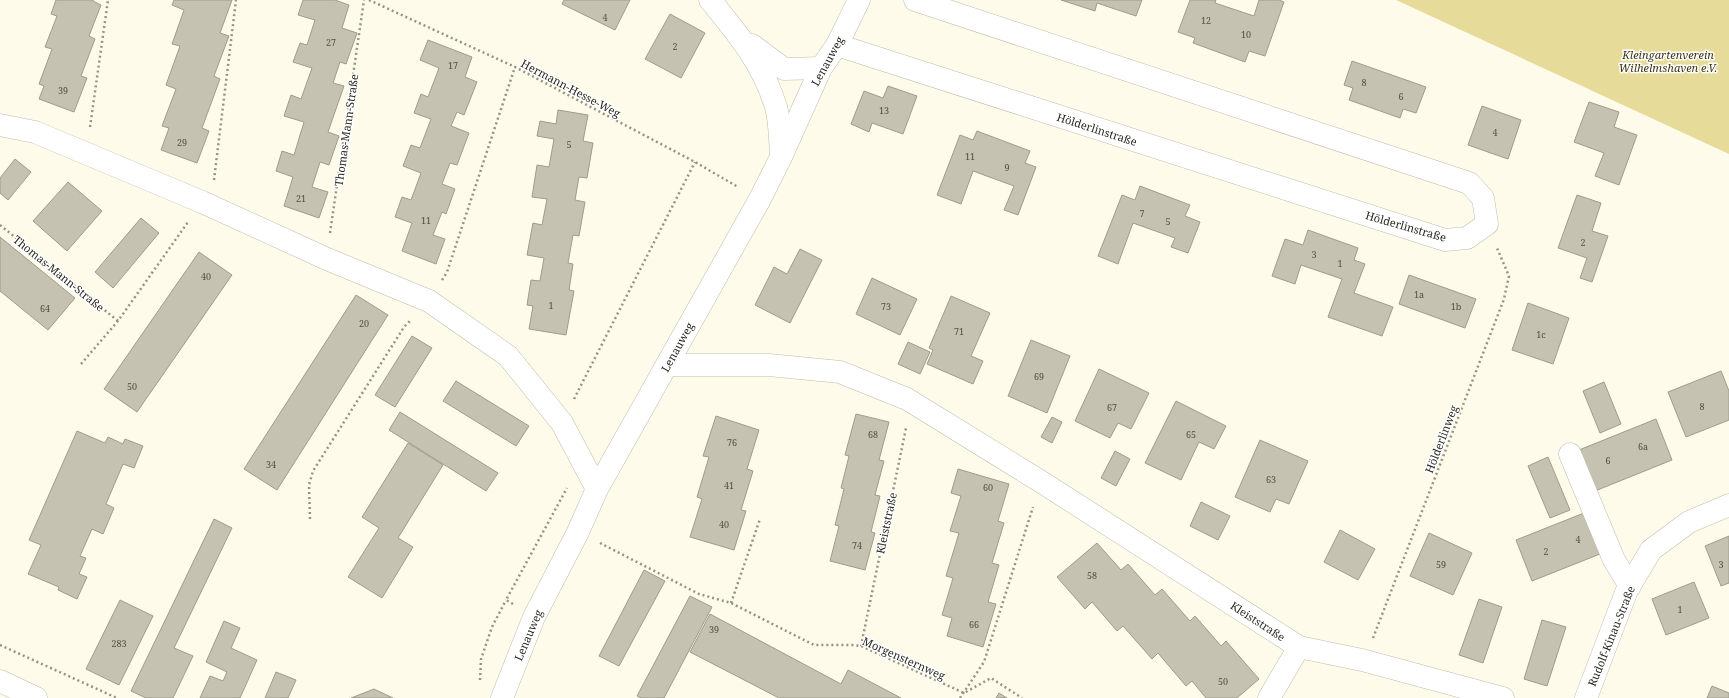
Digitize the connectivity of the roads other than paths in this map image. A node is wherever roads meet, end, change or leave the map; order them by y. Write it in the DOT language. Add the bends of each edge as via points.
graph roads {
  1 [pos="710,0"];
  2 [pos="859,0"];
  3 [pos="915,0"];
  4 [pos="741,37"];
  5 [pos="837,45"];
  6 [pos="821,68"];
  7 [pos="0,125"];
  8 [pos="781,156"];
  9 [pos="667,365"];
  10 [pos="1570,454"];
  11 [pos="597,489"];
  12 [pos="1729,505"];
  13 [pos="1630,586"];
  14 [pos="1299,647"];
  15 [pos="0,681"];
  16 [pos="29,696"];
  17 [pos="502,698"];
  18 [pos="1269,698"];
  19 [pos="1504,698"];
  20 [pos="1586,698"];
  1 -- 4 [label="street"];
  2 -- 5 [label="street, Lenauweg"];
  3 -- 5 [label="street, Hölderlinstraße" via="1469,183 1483,198 1487,224 1467,238 1445,240"];
  4 -- 6 [label="street" via="784,70"];
  4 -- 8 [label="street" via="761,69 776,108"];
  5 -- 6 [label="street, Lenauweg"];
  6 -- 8 [label="street, Lenauweg"];
  7 -- 11 [label="street" via="35,132 429,301 508,356 562,423"];
  8 -- 9 [label="street, Lenauweg" via="760,199"];
  9 -- 11 [label="street, Lenauweg"];
  9 -- 14 [label="street, Kleiststraße" via="769,365 840,372 907,399"];
  10 -- 13 [label="street" via="1614,560"];
  11 -- 17 [label="street, Lenauweg" via="578,532 534,616"];
  12 -- 13 [label="street, Rudolf-Kinau-Straße" via="1689,522 1651,550"];
  13 -- 20 [label="street, Rudolf-Kinau-Straße"];
  14 -- 18 [label="street"];
  14 -- 19 [label="street, Kleiststraße" via="1362,660"];
  15 -- 16 [label="street"];
}
